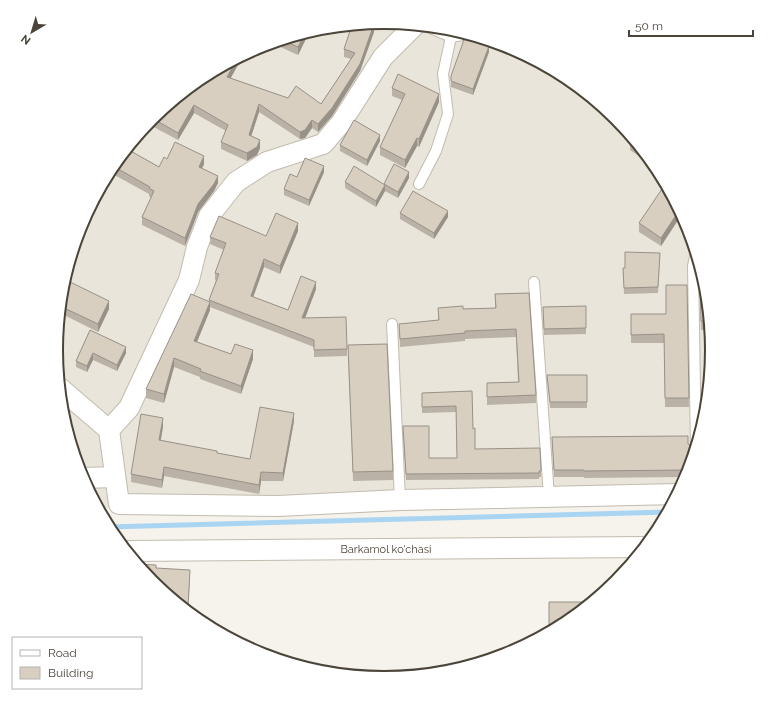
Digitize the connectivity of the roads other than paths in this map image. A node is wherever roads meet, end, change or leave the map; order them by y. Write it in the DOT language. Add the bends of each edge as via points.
graph roads {
  1 [pos="410,30"];
  2 [pos="446,35"];
  3 [pos="451,37"];
  4 [pos="419,184"];
  5 [pos="694,263"];
  6 [pos="534,282"];
  7 [pos="392,324"];
  8 [pos="66,393"];
  9 [pos="109,430"];
  10 [pos="696,431"];
  11 [pos="116,477"];
  12 [pos="89,478"];
  13 [pos="672,494"];
  14 [pos="549,497"];
  15 [pos="400,500"];
  16 [pos="639,547"];
  17 [pos="133,551"];
  1 -- 9 [label="street" via="383,57 341,123 323,144 267,162 236,182 209,216 197,247 189,280 128,408"];
  2 -- 3 [label="lane"];
  3 -- 4 [label="lane" via="443,74 448,114 436,152"];
  5 -- 10 [label="lane"];
  6 -- 14 [label="lane"];
  7 -- 15 [label="lane"];
  8 -- 9 [label="street"];
  9 -- 11 [label="street"];
  11 -- 12 [label="street"];
  11 -- 15 [label="street" via="119,504 278,506"];
  13 -- 14 [label="street"];
  14 -- 15 [label="street"];
  16 -- 17 [label="street, Barkamol ko'chasi"];
}
